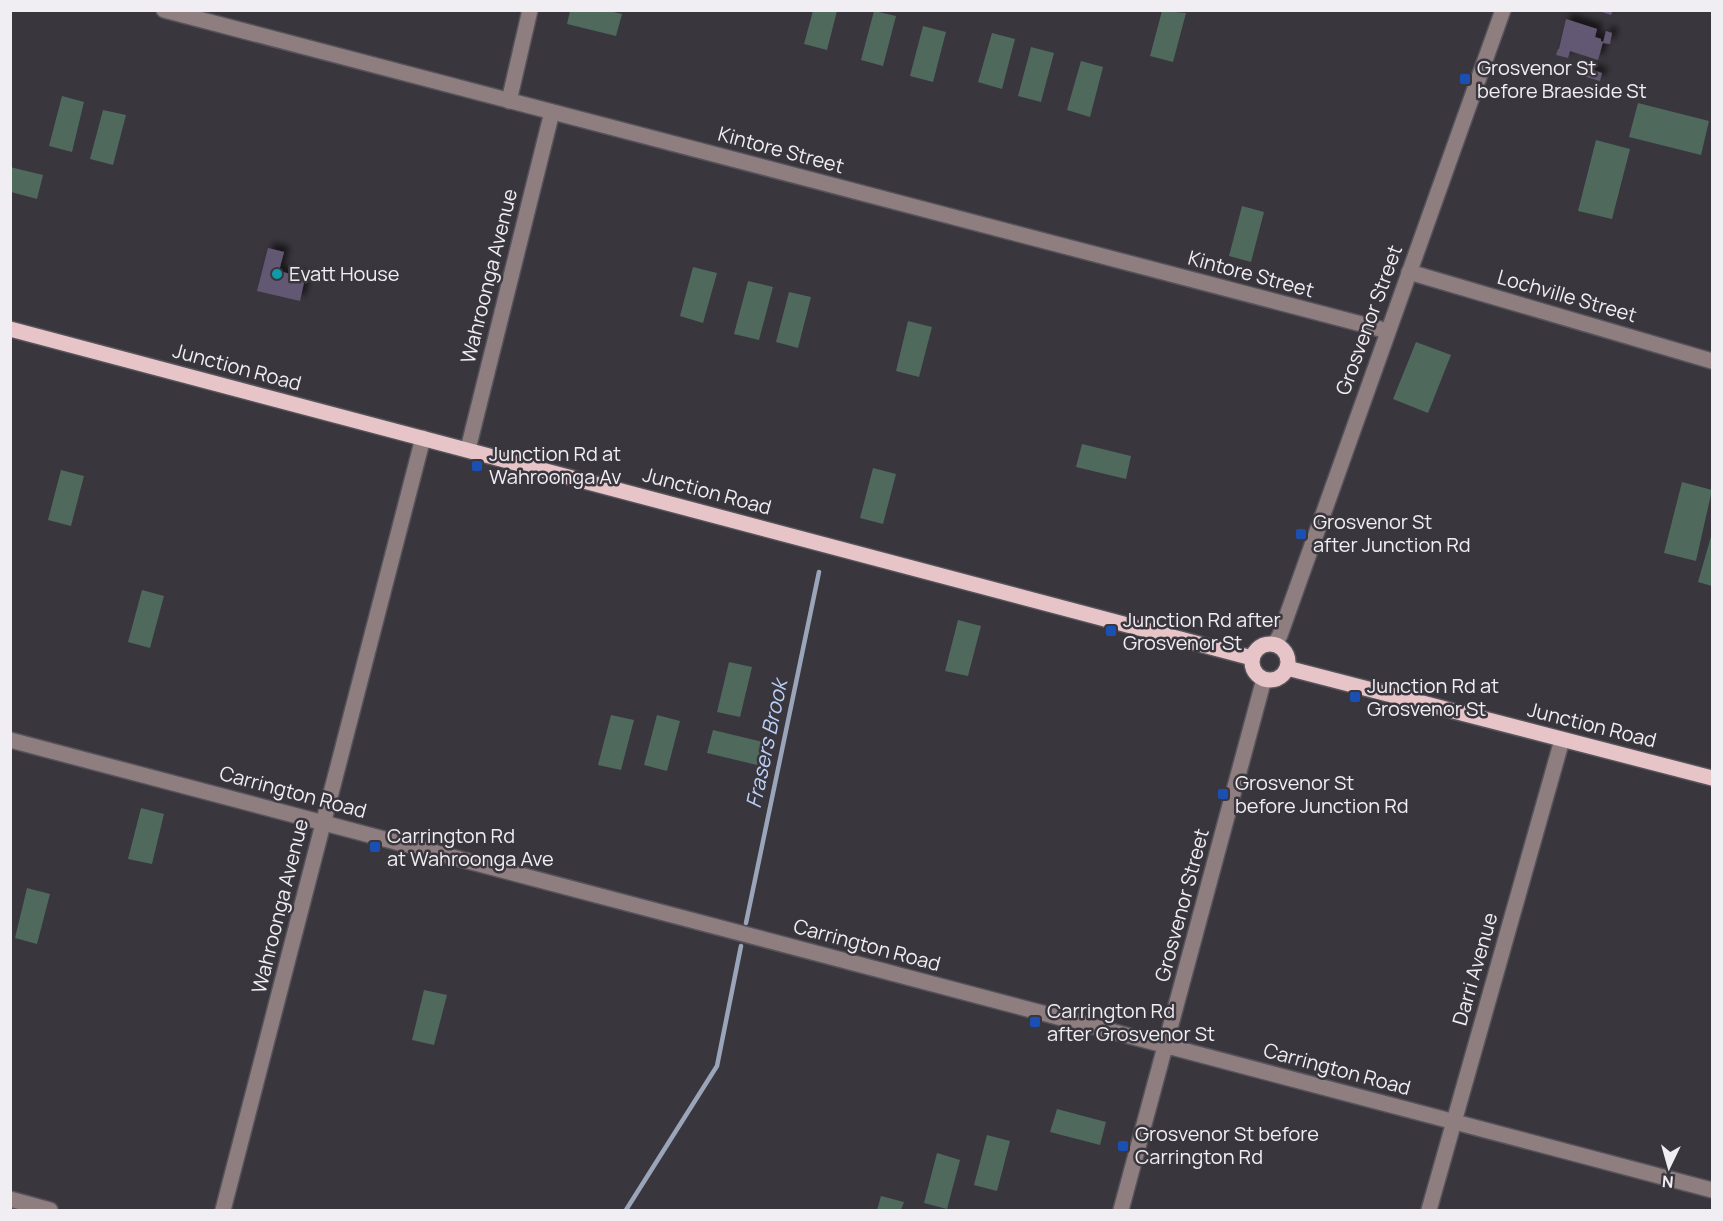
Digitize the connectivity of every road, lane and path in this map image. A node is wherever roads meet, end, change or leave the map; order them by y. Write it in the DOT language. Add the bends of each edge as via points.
graph roads {
  1 [pos="164,10"];
  2 [pos="530,10"];
  3 [pos="1503,10"];
  4 [pos="509,101"];
  5 [pos="552,112"];
  6 [pos="1409,272"];
  7 [pos="10,329"];
  8 [pos="1388,331"];
  9 [pos="1713,361"];
  10 [pos="423,438"];
  11 [pos="468,450"];
  12 [pos="1275,644"];
  13 [pos="1252,658"];
  14 [pos="1287,668"];
  15 [pos="1264,679"];
  16 [pos="10,740"];
  17 [pos="1562,740"];
  18 [pos="1713,778"];
  19 [pos="323,822"];
  20 [pos="1166,1046"];
  21 [pos="1454,1122"];
  22 [pos="1713,1190"];
  23 [pos="10,1200"];
  24 [pos="50,1210"];
  25 [pos="224,1210"];
  26 [pos="1122,1210"];
  27 [pos="1429,1210"];
  1 -- 4 [label="street, Kintore Street"];
  2 -- 4 [label="street"];
  3 -- 6 [label="street, Grosvenor Street"];
  4 -- 5 [label="street, Kintore Street"];
  5 -- 8 [label="street, Kintore Street"];
  5 -- 11 [label="street, Wahroonga Avenue"];
  6 -- 8 [label="street, Grosvenor Street"];
  6 -- 9 [label="street, Lochville Street"];
  7 -- 10 [label="main road, Junction Road"];
  8 -- 12 [label="street, Grosvenor Street"];
  10 -- 11 [label="main road, Junction Road"];
  10 -- 19 [label="street, Wahroonga Avenue"];
  11 -- 13 [label="main road, Junction Road"];
  12 -- 13 [label="main road" via="1260,647"];
  12 -- 14 [label="main road" via="1286,653"];
  13 -- 15 [label="main road" via="1256,673"];
  14 -- 15 [label="main road" via="1278,678"];
  14 -- 17 [label="main road, Junction Road"];
  15 -- 20 [label="street, Grosvenor Street"];
  16 -- 19 [label="street, Carrington Road"];
  17 -- 18 [label="main road, Junction Road"];
  17 -- 21 [label="street, Darri Avenue"];
  19 -- 20 [label="street, Carrington Road"];
  19 -- 25 [label="street, Wahroonga Avenue"];
  20 -- 21 [label="street, Carrington Road"];
  20 -- 26 [label="street, Grosvenor Street"];
  21 -- 22 [label="street, Carrington Road"];
  21 -- 27 [label="street, Darri Avenue"];
  23 -- 24 [label="street"];
}
